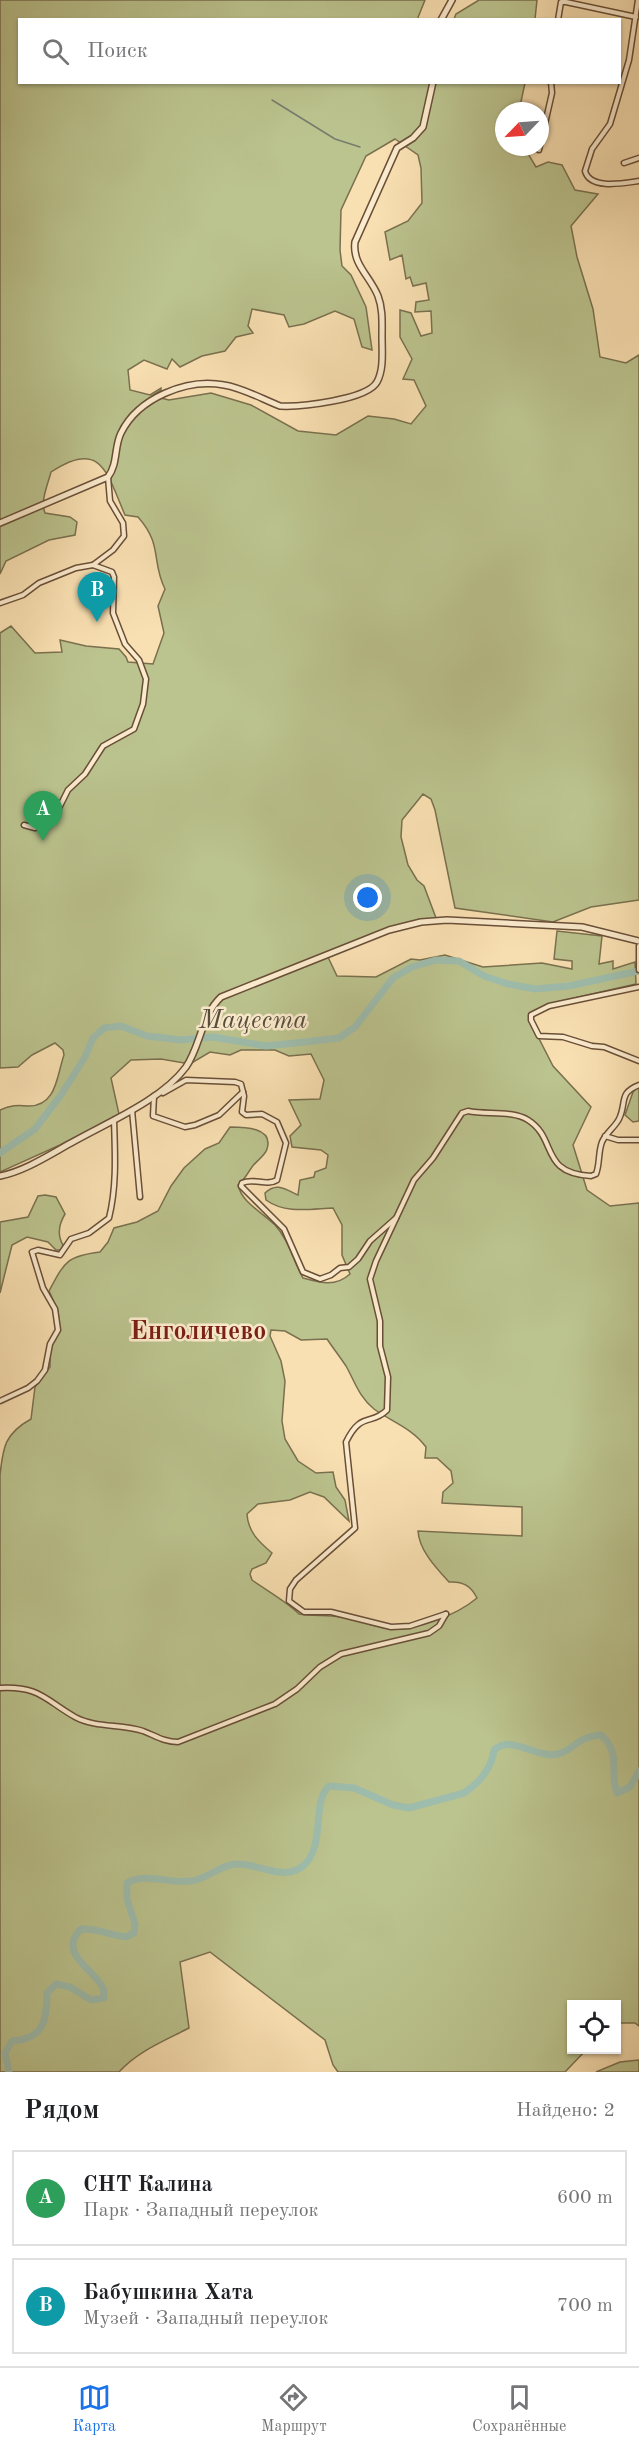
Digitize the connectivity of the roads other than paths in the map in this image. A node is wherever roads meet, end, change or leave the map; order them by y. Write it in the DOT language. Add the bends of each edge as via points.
graph roads {
  1 [pos="452,0"];
  2 [pos="638,0"];
  3 [pos="442,18"];
  4 [pos="558,18"];
  5 [pos="636,18"];
  6 [pos="433,84"];
  7 [pos="551,84"];
  8 [pos="549,106"];
  9 [pos="639,158"];
  10 [pos="624,163"];
  11 [pos="639,180"];
  12 [pos="108,477"];
  13 [pos="0,523"];
  14 [pos="100,561"];
  15 [pos="93,565"];
  16 [pos="102,567"];
  17 [pos="0,603"];
  18 [pos="24,825"];
  19 [pos="639,941"];
  20 [pos="639,946"];
  21 [pos="639,970"];
  22 [pos="639,987"];
  23 [pos="639,1061"];
  24 [pos="639,1085"];
  25 [pos="244,1091"];
  26 [pos="154,1097"];
  27 [pos="132,1109"];
  28 [pos="114,1119"];
  29 [pos="605,1136"];
  30 [pos="639,1140"];
  31 [pos="0,1176"];
  32 [pos="140,1197"];
  33 [pos="396,1218"];
  34 [pos="0,1401"];
  35 [pos="0,1688"];
  1 -- 3 [label="street"];
  2 -- 5 [label="street"];
  4 -- 5 [label="street" via="561,2 566,2"];
  5 -- 11 [label="street" via="629,60 610,124 592,149 585,171 595,182"];
  6 -- 12 [label="street" via="423,127 397,148 355,242 356,260 381,307 382,354 376,383 353,396 290,406 280,406 225,385 201,383 180,387 149,403 124,427"];
  7 -- 8 [label="street"];
  9 -- 10 [label="street"];
  12 -- 13 [label="street"];
  12 -- 14 [label="street" via="110,501 123,523 124,536"];
  14 -- 15 [label="street"];
  14 -- 16 [label="street"];
  15 -- 16 [label="street"];
  15 -- 17 [label="street" via="66,571"];
  16 -- 18 [label="street" via="113,574 113,613 125,644 139,660 146,679 137,725 103,746 48,822 35,828"];
  19 -- 26 [label="street" via="582,927 447,920 389,930 226,994 214,1004 192,1057"];
  20 -- 21 [label="street"];
  22 -- 23 [label="street" via="561,1003 531,1015 539,1036 563,1036"];
  24 -- 29 [label="street" via="624,1096 619,1119"];
  25 -- 26 [label="street" via="235,1082 194,1079 183,1080"];
  25 -- 26 [label="street" via="219,1115 185,1127 153,1116"];
  25 -- 33 [label="street" via="242,1112 275,1119 286,1143 277,1180 269,1184 246,1181 242,1189 284,1229 303,1272 320,1279 349,1267"];
  26 -- 27 [label="street"];
  27 -- 28 [label="street"];
  27 -- 32 [label="street"];
  28 -- 31 [label="street" via="20,1170"];
  28 -- 34 [label="street" via="109,1218 89,1233 71,1239 60,1255 32,1252 43,1288 55,1309 58,1330 50,1344 45,1370 37,1381"];
  29 -- 30 [label="street"];
  29 -- 33 [label="street" via="599,1167 596,1174 588,1176 558,1165 538,1129 524,1117 462,1113 414,1180"];
  33 -- 35 [label="street" via="370,1279 380,1321 388,1405 383,1414 360,1421 346,1442 355,1528 296,1580 289,1601 304,1612 331,1612 392,1627 410,1626 447,1614 439,1626 429,1633 341,1654 275,1704 178,1742 167,1742 137,1729 76,1718 42,1694 15,1687"];
}
